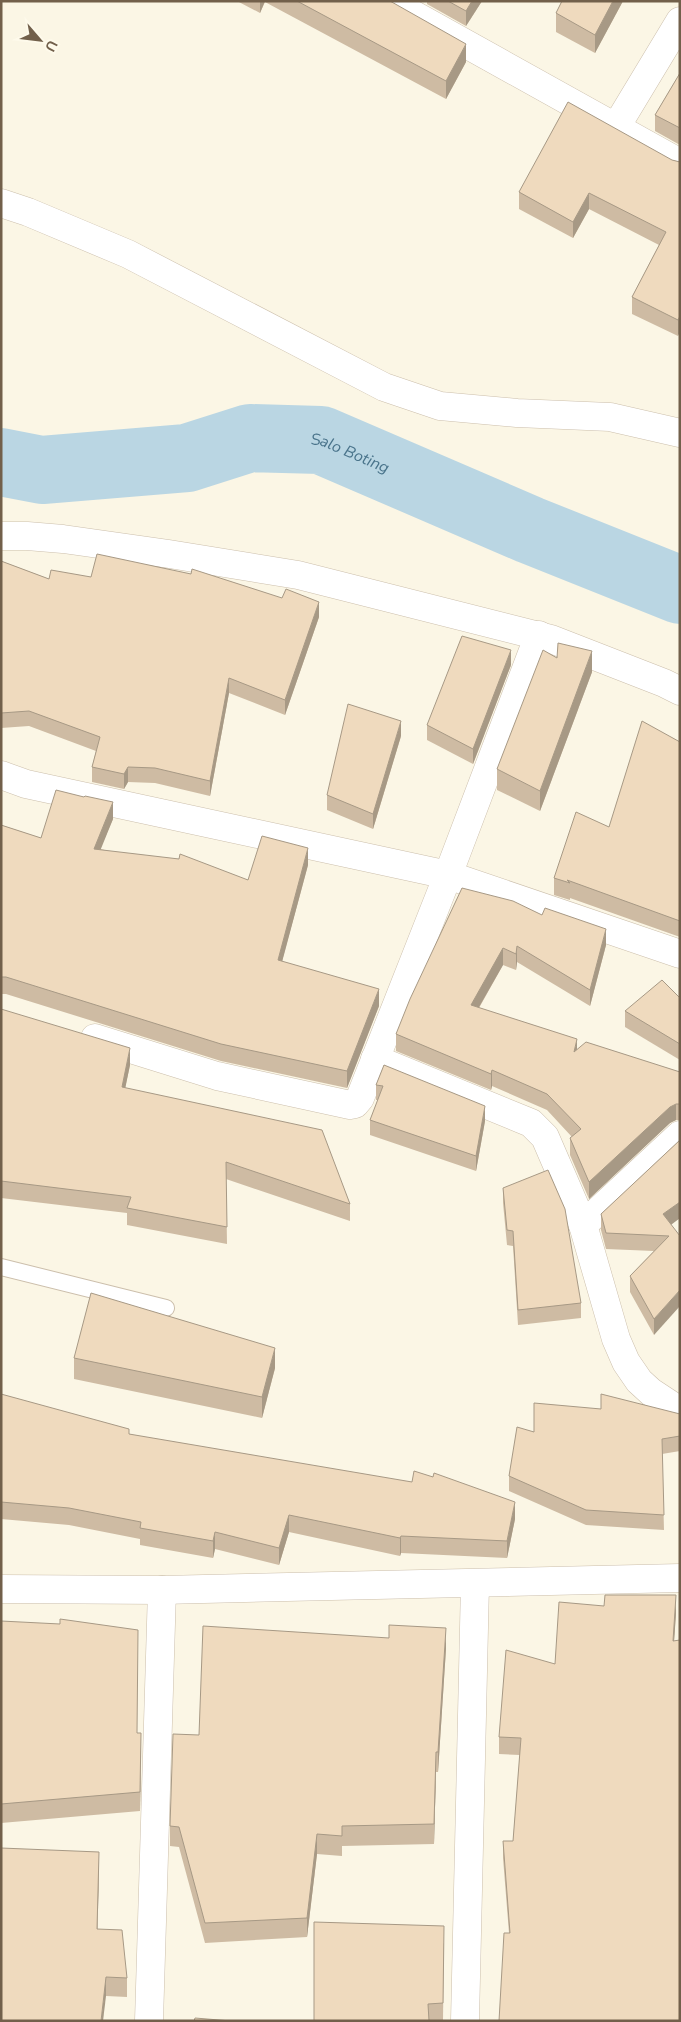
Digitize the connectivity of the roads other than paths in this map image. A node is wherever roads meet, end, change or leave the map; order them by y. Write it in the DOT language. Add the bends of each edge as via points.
graph roads {
  1 [pos="390,1"];
  2 [pos="680,21"];
  3 [pos="616,127"];
  4 [pos="680,163"];
  5 [pos="1,203"];
  6 [pos="680,433"];
  7 [pos="1,536"];
  8 [pos="539,636"];
  9 [pos="680,691"];
  10 [pos="1,775"];
  11 [pos="448,875"];
  12 [pos="680,954"];
  13 [pos="67,1029"];
  14 [pos="375,1059"];
  15 [pos="680,1135"];
  16 [pos="583,1225"];
  17 [pos="1,1267"];
  18 [pos="166,1308"];
  19 [pos="680,1411"];
  20 [pos="680,1578"];
  21 [pos="475,1584"];
  22 [pos="1,1589"];
  23 [pos="162,1590"];
  24 [pos="149,2021"];
  25 [pos="466,2021"];
  1 -- 3 [label="street"];
  2 -- 3 [label="street"];
  3 -- 4 [label="street"];
  5 -- 6 [label="street" via="128,254 384,387 440,406 610,418"];
  7 -- 8 [label="street" via="63,539 298,575"];
  8 -- 9 [label="street" via="573,646"];
  8 -- 11 [label="street"];
  10 -- 11 [label="street" via="26,784"];
  11 -- 12 [label="street"];
  11 -- 14 [label="street"];
  13 -- 14 [label="street" via="218,1076 350,1105 360,1098"];
  14 -- 16 [label="street" via="538,1128 545,1137"];
  15 -- 16 [label="street"];
  16 -- 19 [label="street" via="616,1339 626,1362 651,1392"];
  17 -- 18 [label="lane"];
  20 -- 21 [label="street"];
  21 -- 23 [label="street"];
  21 -- 25 [label="street"];
  22 -- 23 [label="street"];
  23 -- 24 [label="street"];
}
